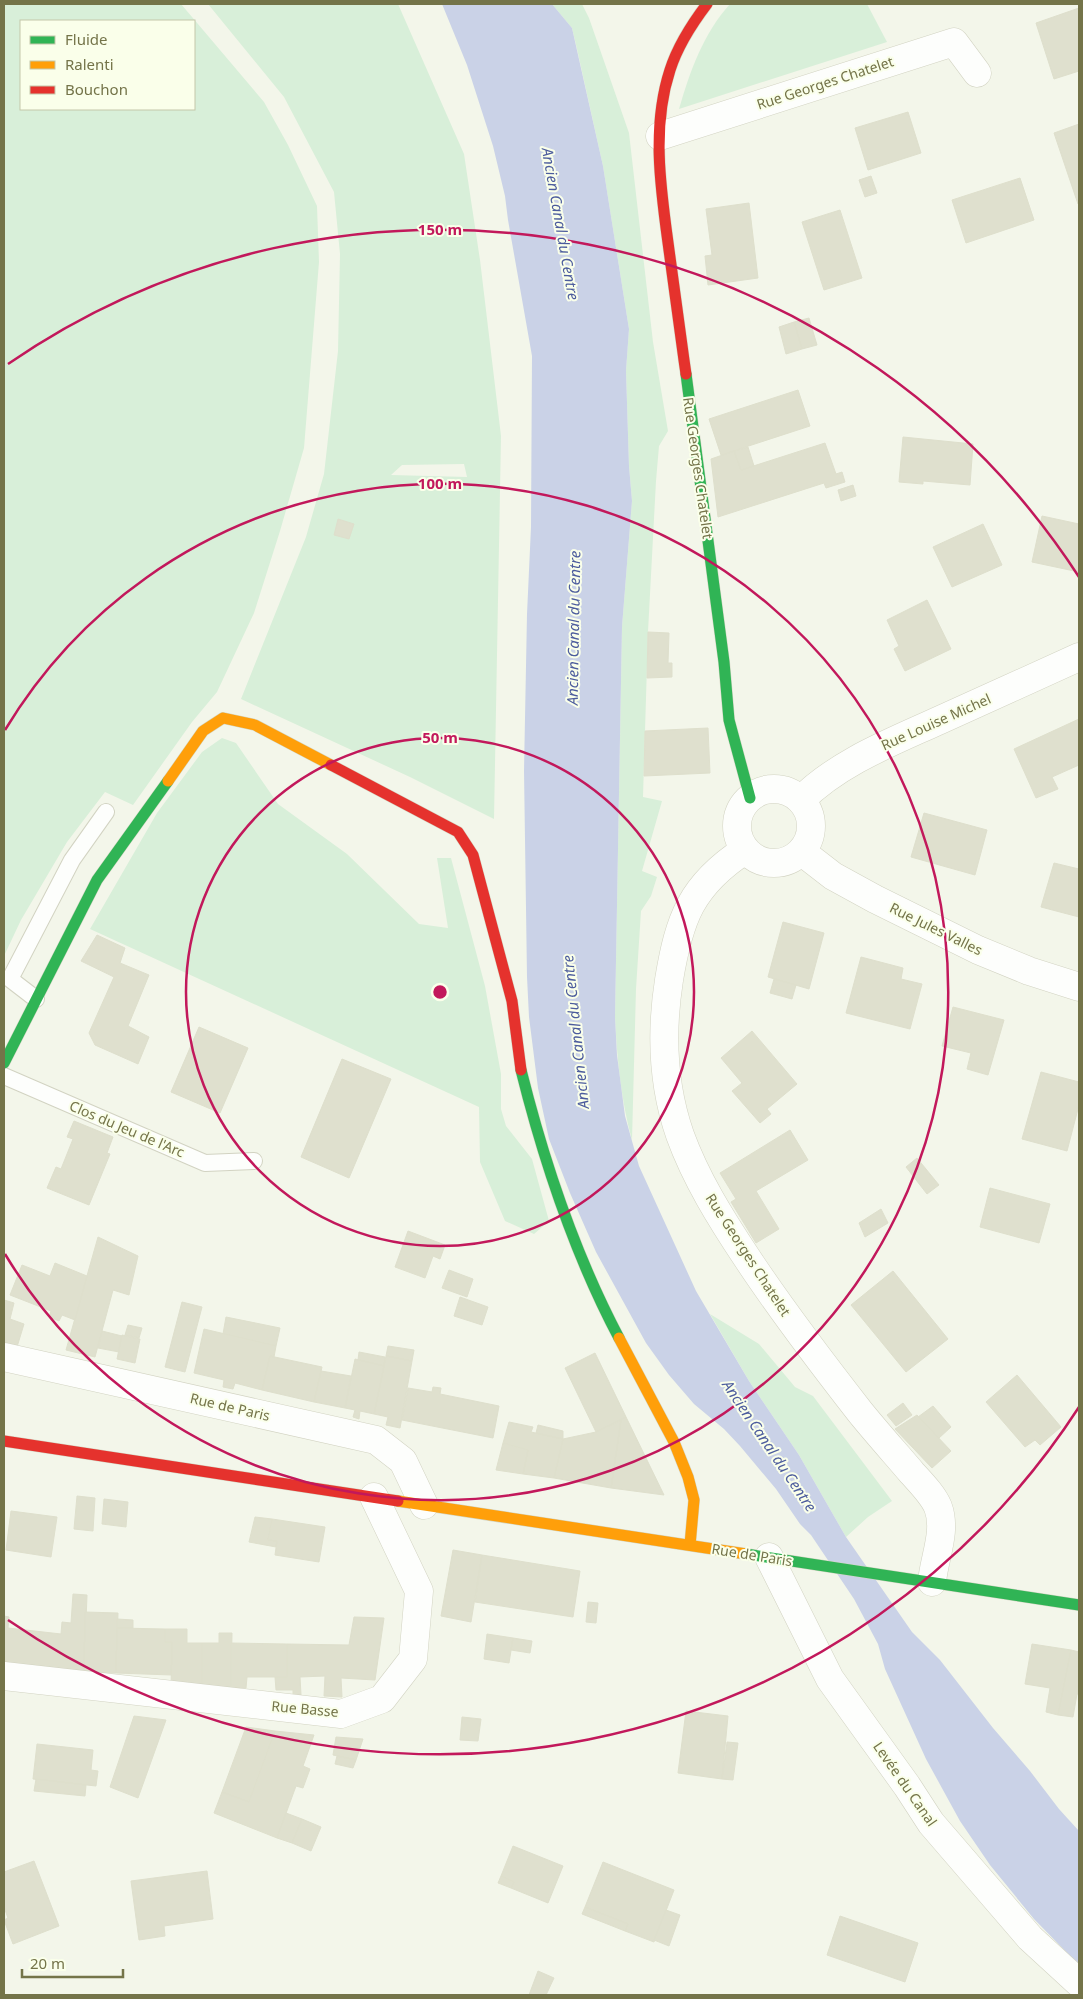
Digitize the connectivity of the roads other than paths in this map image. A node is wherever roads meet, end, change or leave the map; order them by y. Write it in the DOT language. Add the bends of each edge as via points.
graph roads {
  1 [pos="707,4"];
  2 [pos="977,73"];
  3 [pos="660,136"];
  4 [pos="1079,657"];
  5 [pos="750,798"];
  6 [pos="801,800"];
  7 [pos="106,812"];
  8 [pos="745,850"];
  9 [pos="802,852"];
  10 [pos="1079,987"];
  11 [pos="36,999"];
  12 [pos="4,1063"];
  13 [pos="4,1076"];
  14 [pos="254,1161"];
  15 [pos="4,1357"];
  16 [pos="4,1441"];
  17 [pos="374,1497"];
  18 [pos="424,1505"];
  19 [pos="690,1545"];
  20 [pos="768,1557"];
  21 [pos="926,1581"];
  22 [pos="1079,1605"];
  23 [pos="4,1676"];
  24 [pos="1079,1983"];
  1 -- 3 [label="street, Rue Georges Chatelet" via="682,39 670,69 662,99"];
  2 -- 3 [label="street, Rue Georges Chatelet" via="954,42"];
  3 -- 5 [label="street, Rue Georges Chatelet" via="662,195 729,720"];
  4 -- 6 [label="street, Rue Louise Michel" via="876,749 833,774"];
  5 -- 6 [label="street" via="771,789 782,790"];
  5 -- 8 [label="street" via="738,818 737,829"];
  6 -- 9 [label="street" via="808,810 812,826"];
  7 -- 11 [label="lane" via="72,860 10,979"];
  8 -- 9 [label="street" via="755,859 767,863 785,862"];
  8 -- 21 [label="street, Rue Georges Chatelet" via="724,864 700,888 681,926 674,955 664,1032 667,1070 680,1134 712,1204 769,1292 937,1505 942,1523"];
  9 -- 10 [label="street, Rue Jules Valles" via="833,876 978,950 1028,971"];
  11 -- 12 [label="street"];
  11 -- 19 [label="street" via="97,880 203,731 223,718 255,725 458,832 473,855 512,1001 519,1063 558,1199 580,1256 674,1442 691,1488 694,1500"];
  13 -- 14 [label="lane, Clos du Jeu de l'Arc" via="205,1162"];
  15 -- 18 [label="street, Rue de Paris" via="376,1440 403,1461"];
  16 -- 17 [label="street, Rue de Paris"];
  17 -- 18 [label="street, Rue de Paris"];
  17 -- 23 [label="street, Rue Basse" via="419,1591 413,1659 382,1699 341,1714"];
  18 -- 19 [label="street, Rue de Paris"];
  19 -- 20 [label="street, Rue de Paris"];
  20 -- 21 [label="street, Rue de Paris"];
  20 -- 24 [label="street, Levée du Canal" via="830,1679 931,1823 1030,1938"];
  21 -- 22 [label="street, Rue de Paris"];
}
